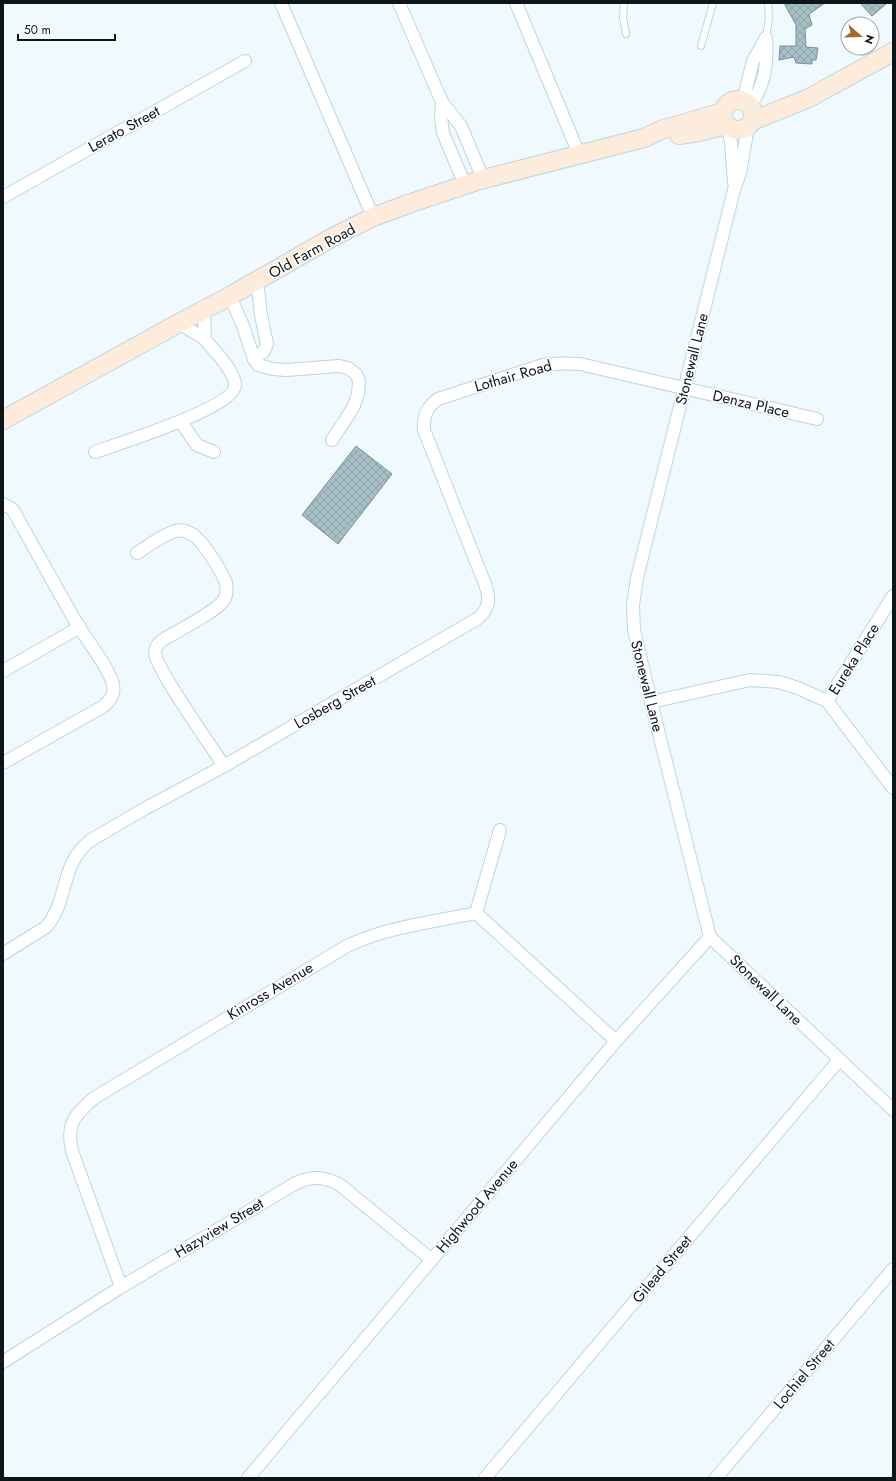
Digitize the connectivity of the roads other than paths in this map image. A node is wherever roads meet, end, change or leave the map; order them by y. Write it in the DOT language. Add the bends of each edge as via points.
graph roads {
  1 [pos="281,3"];
  2 [pos="399,3"];
  3 [pos="516,3"];
  4 [pos="624,3"];
  5 [pos="713,3"];
  6 [pos="768,3"];
  7 [pos="626,34"];
  8 [pos="766,38"];
  9 [pos="701,46"];
  10 [pos="893,52"];
  11 [pos="245,60"];
  12 [pos="442,102"];
  13 [pos="749,113"];
  14 [pos="726,121"];
  15 [pos="579,154"];
  16 [pos="483,179"];
  17 [pos="465,185"];
  18 [pos="734,190"];
  19 [pos="3,197"];
  20 [pos="373,217"];
  21 [pos="257,281"];
  22 [pos="230,296"];
  23 [pos="204,310"];
  24 [pos="179,323"];
  25 [pos="206,341"];
  26 [pos="254,360"];
  27 [pos="684,388"];
  28 [pos="424,419"];
  29 [pos="817,419"];
  30 [pos="3,420"];
  31 [pos="181,422"];
  32 [pos="332,440"];
  33 [pos="95,452"];
  34 [pos="214,452"];
  35 [pos="3,504"];
  36 [pos="137,553"];
  37 [pos="893,596"];
  38 [pos="80,627"];
  39 [pos="3,671"];
  40 [pos="651,702"];
  41 [pos="827,702"];
  42 [pos="3,764"];
  43 [pos="224,766"];
  44 [pos="893,788"];
  45 [pos="500,830"];
  46 [pos="476,912"];
  47 [pos="710,937"];
  48 [pos="4,953"];
  49 [pos="616,1041"];
  50 [pos="839,1060"];
  51 [pos="893,1110"];
  52 [pos="432,1260"];
  53 [pos="893,1269"];
  54 [pos="121,1287"];
  55 [pos="3,1362"];
  56 [pos="248,1478"];
  57 [pos="484,1478"];
  58 [pos="716,1478"];
  1 -- 20 [label="street"];
  2 -- 12 [label="street"];
  3 -- 15 [label="street"];
  4 -- 7 [label="lane"];
  5 -- 9 [label="lane"];
  6 -- 8 [label="lane"];
  8 -- 13 [label="street, Stonewall Lane" via="753,62"];
  10 -- 13 [label="street" via="809,98"];
  11 -- 19 [label="street, Lerato Street"];
  12 -- 16 [label="street" via="461,126"];
  12 -- 17 [label="street" via="443,134"];
  13 -- 14 [label="street" via="739,131"];
  13 -- 14 [label="street" via="737,99 732,100 728,103"];
  13 -- 18 [label="street, Stonewall Lane" via="740,173"];
  14 -- 15 [label="street, Old Farm Road" via="661,130 644,138"];
  14 -- 18 [label="street, Stonewall Lane" via="731,142"];
  15 -- 16 [label="street, Old Farm Road"];
  16 -- 17 [label="street, Old Farm Road"];
  17 -- 20 [label="street, Old Farm Road"];
  18 -- 27 [label="street, Stonewall Lane"];
  20 -- 21 [label="street, Old Farm Road"];
  21 -- 22 [label="street, Old Farm Road"];
  21 -- 26 [label="street" via="267,344 264,351"];
  22 -- 23 [label="street, Old Farm Road"];
  22 -- 26 [label="street"];
  23 -- 24 [label="street, Old Farm Road"];
  23 -- 25 [label="street"];
  24 -- 25 [label="street"];
  24 -- 30 [label="street, Old Farm Road"];
  25 -- 31 [label="street" via="233,376 234,389 224,400"];
  26 -- 32 [label="street" via="258,364 279,370 339,366 348,368 356,374 358,394 353,408"];
  27 -- 28 [label="street, Lothair Road" via="580,364 556,363 438,398 430,406"];
  27 -- 29 [label="street, Denza Place"];
  27 -- 40 [label="street, Stonewall Lane" via="637,578 633,605 634,630"];
  28 -- 43 [label="street, Losberg Street" via="427,440 489,593 486,610 477,619"];
  31 -- 33 [label="street"];
  31 -- 34 [label="street" via="197,445"];
  35 -- 38 [label="street" via="12,510"];
  36 -- 43 [label="street" via="176,531 185,531 201,542 225,582 227,593 220,605 157,644 155,654 163,672"];
  37 -- 41 [label="street, Eureka Place"];
  38 -- 39 [label="street"];
  38 -- 42 [label="street" via="114,685 110,699 104,706"];
  40 -- 41 [label="street" via="750,680 779,682"];
  40 -- 47 [label="street, Stonewall Lane"];
  41 -- 44 [label="street"];
  43 -- 48 [label="street, Losberg Street" via="126,819 86,844 74,857 58,909 46,927"];
  45 -- 46 [label="street"];
  46 -- 49 [label="street"];
  46 -- 54 [label="street, Kinross Avenue" via="380,933 347,946 94,1098 75,1115 70,1132 72,1151"];
  47 -- 49 [label="street, Highwood Avenue"];
  47 -- 50 [label="street, Stonewall Lane"];
  49 -- 52 [label="street, Highwood Avenue"];
  50 -- 51 [label="street, Stonewall Lane"];
  50 -- 57 [label="street, Gilead Street"];
  52 -- 54 [label="street, Hazyview Street" via="340,1185 322,1178 310,1178 296,1183"];
  52 -- 56 [label="street, Highwood Avenue"];
  53 -- 58 [label="street, Lochiel Street"];
  54 -- 55 [label="street, Hazyview Street"];
}
